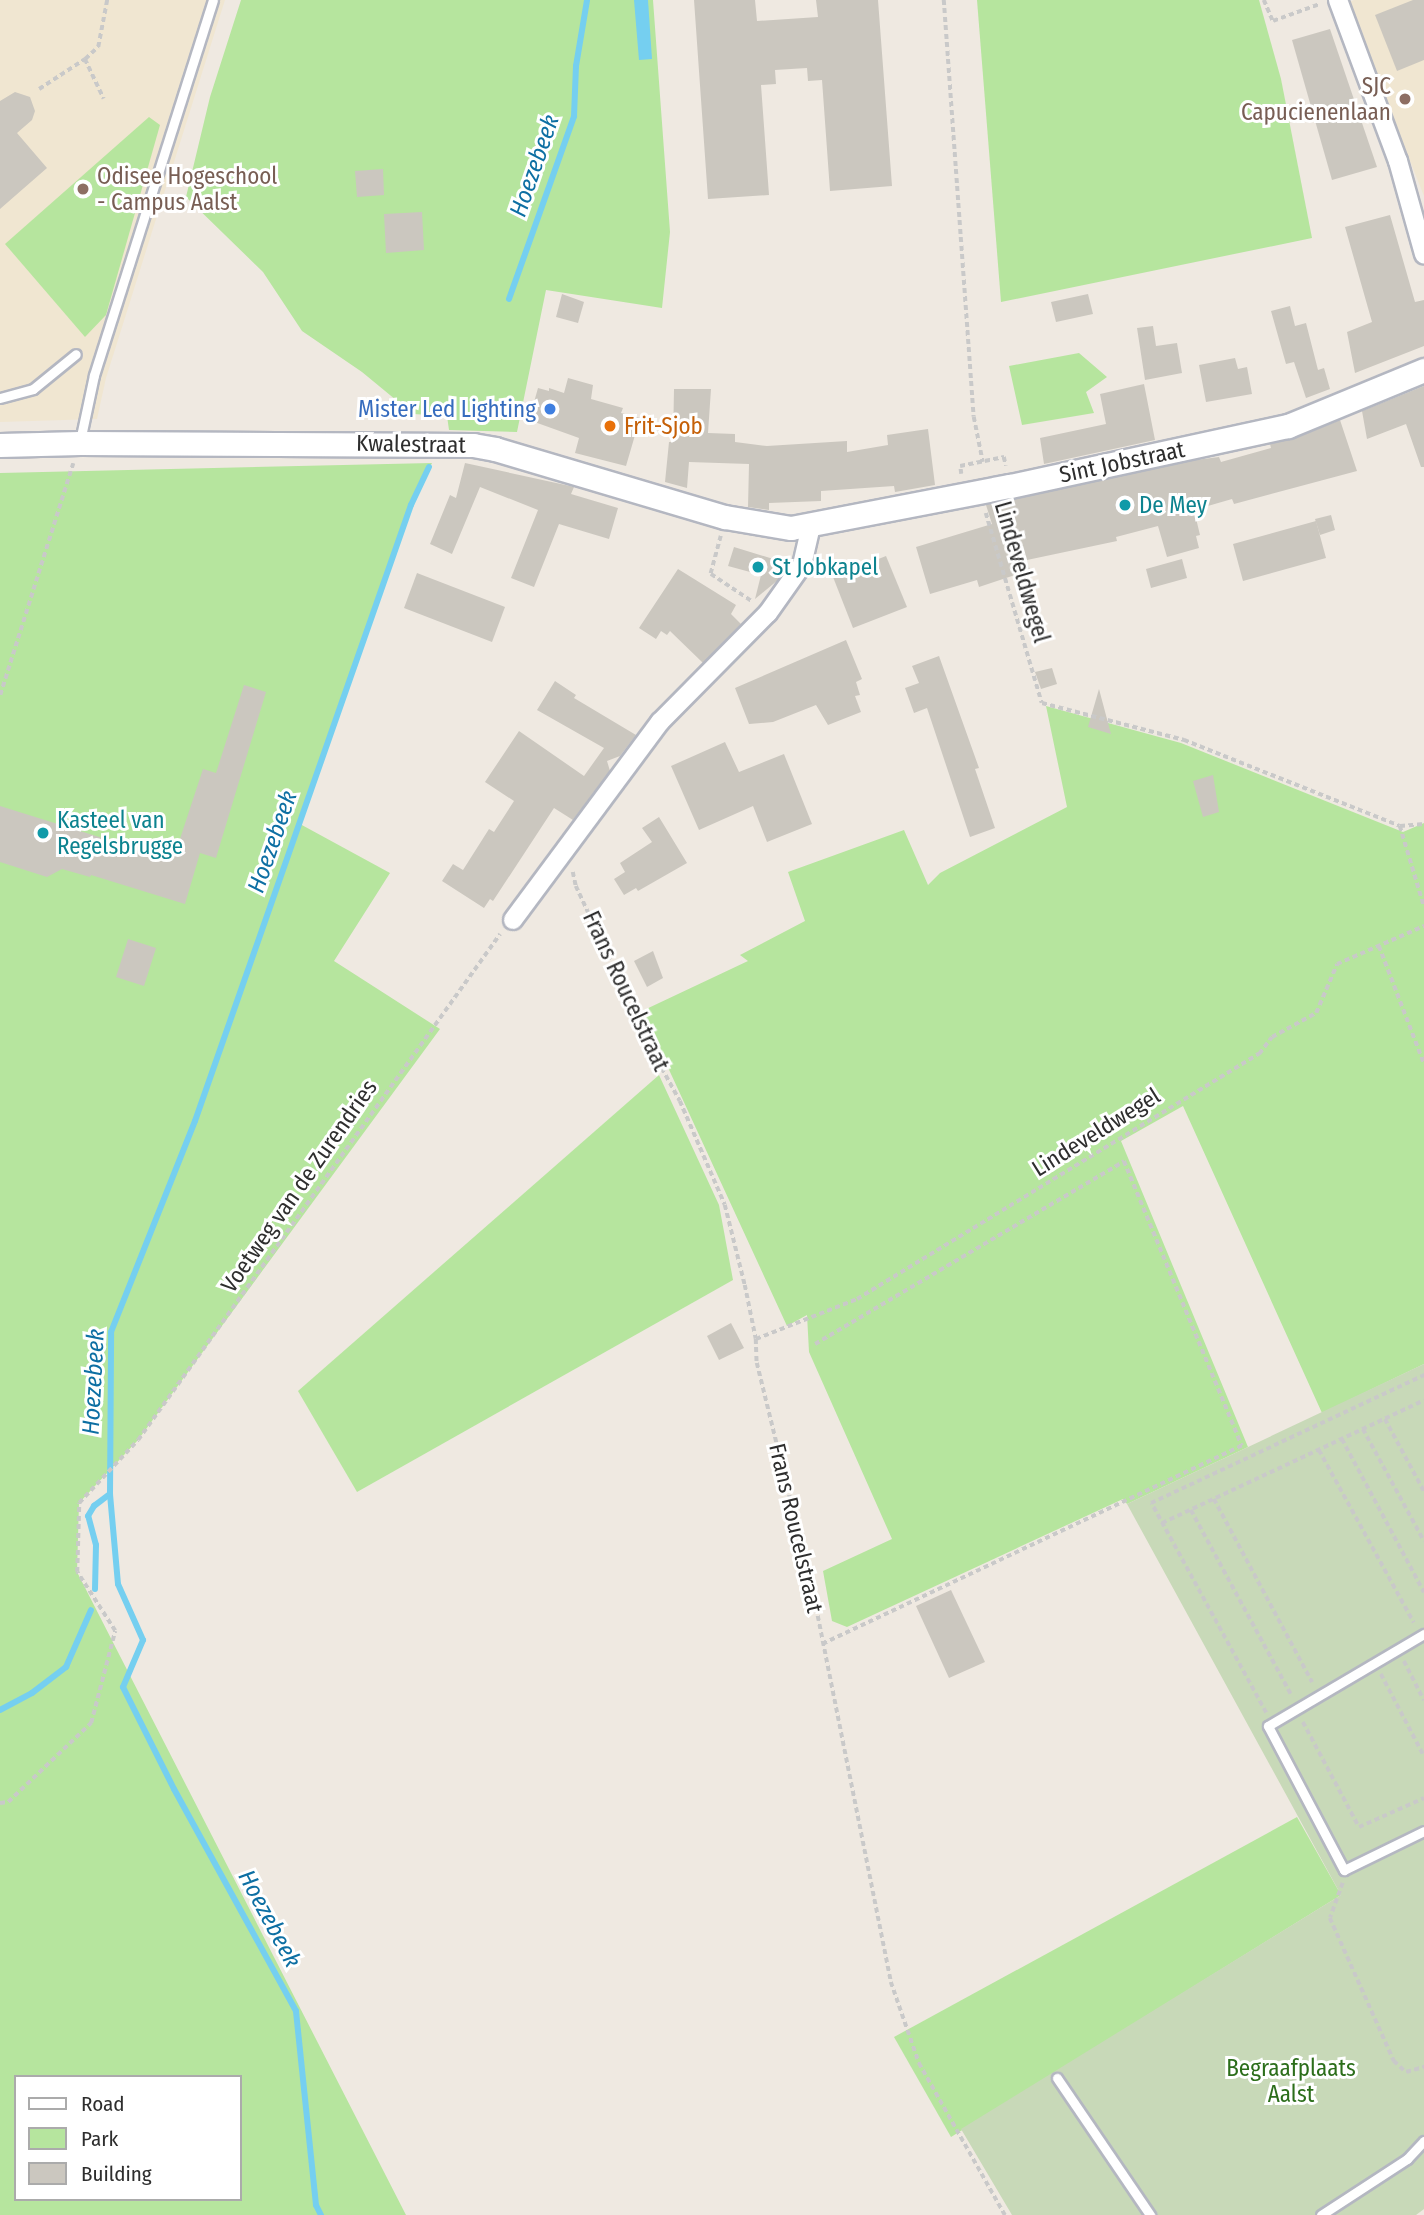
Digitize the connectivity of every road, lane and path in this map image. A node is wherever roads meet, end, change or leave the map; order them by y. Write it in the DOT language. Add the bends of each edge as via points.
graph roads {
  1 [pos="107,0"];
  2 [pos="213,0"];
  3 [pos="944,0"];
  4 [pos="1264,0"];
  5 [pos="1332,0"];
  6 [pos="1338,0"];
  7 [pos="85,59"];
  8 [pos="39,89"];
  9 [pos="104,99"];
  10 [pos="1424,254"];
  11 [pos="76,354"];
  12 [pos="1424,370"];
  13 [pos="0,398"];
  14 [pos="80,443"];
  15 [pos="0,445"];
  16 [pos="983,462"];
  17 [pos="980,491"];
  18 [pos="725,517"];
  19 [pos="811,526"];
  20 [pos="768,613"];
  21 [pos="0,695"];
  22 [pos="1424,824"];
  23 [pos="1400,826"];
  24 [pos="568,846"];
  25 [pos="1424,906"];
  26 [pos="513,920"];
  27 [pos="1424,926"];
  28 [pos="1379,946"];
  29 [pos="1424,1063"];
  30 [pos="756,1339"];
  31 [pos="815,1344"];
  32 [pos="1424,1375"];
  33 [pos="1424,1400"];
  34 [pos="1385,1419"];
  35 [pos="1363,1429"];
  36 [pos="1342,1439"];
  37 [pos="1319,1450"];
  38 [pos="1424,1491"];
  39 [pos="1214,1500"];
  40 [pos="1191,1510"];
  41 [pos="1162,1524"];
  42 [pos="1424,1541"];
  43 [pos="1424,1592"];
  44 [pos="1422,1635"];
  45 [pos="823,1644"];
  46 [pos="1398,1650"];
  47 [pos="1376,1663"];
  48 [pos="1320,1696"];
  49 [pos="1424,1700"];
  50 [pos="1297,1709"];
  51 [pos="1272,1724"];
  52 [pos="1424,1756"];
  53 [pos="1424,1798"];
  54 [pos="0,1803"];
  55 [pos="1424,1831"];
  56 [pos="1344,1870"];
  57 [pos="1424,2067"];
  58 [pos="1057,2078"];
  59 [pos="1424,2141"];
  60 [pos="1005,2215"];
  61 [pos="1150,2215"];
  62 [pos="1321,2215"];
  1 -- 7 [label="path" via="98,47"];
  2 -- 14 [label="lane" via="94,374"];
  3 -- 16 [label="path" via="974,417"];
  4 -- 5 [label="path" via="1273,21"];
  6 -- 10 [label="street" via="1398,162"];
  7 -- 8 [label="path"];
  7 -- 9 [label="path"];
  11 -- 13 [label="lane" via="33,389"];
  12 -- 17 [label="street, Sint Jobstraat" via="1288,425"];
  14 -- 15 [label="street, Kwalestraat"];
  14 -- 18 [label="street, Kwalestraat" via="473,445"];
  14 -- 21 [label="path"];
  17 -- 19 [label="street, Sint Jobstraat"];
  17 -- 23 [label="path, Lindeveldwegel" via="1042,703 1184,740"];
  18 -- 19 [label="street, Kwalestraat" via="771,526"];
  18 -- 20 [label="path" via="711,574"];
  19 -- 20 [label="street" via="802,565"];
  20 -- 24 [label="street" via="660,722"];
  22 -- 23 [label="path, Lindeveldwegel"];
  23 -- 25 [label="path"];
  24 -- 26 [label="street"];
  24 -- 30 [label="path, Frans Roucelstraat" via="576,886 625,1001 680,1101 724,1205"];
  26 -- 54 [label="path, Voetweg van de Zurendries" via="484,954 138,1440 79,1503 77,1572 115,1631 90,1723 8,1802"];
  27 -- 28 [label="path, Lindeveldwegel"];
  28 -- 29 [label="path"];
  28 -- 30 [label="path, Lindeveldwegel" via="1337,964 1315,1013 1272,1037 1259,1054 857,1299"];
  30 -- 45 [label="path, Frans Roucelstraat" via="757,1363"];
  31 -- 45 [label="path" via="1124,1161 1242,1446"];
  32 -- 41 [label="path" via="1151,1503"];
  33 -- 34 [label="path"];
  34 -- 35 [label="path"];
  34 -- 38 [label="path"];
  35 -- 36 [label="path"];
  35 -- 42 [label="path"];
  36 -- 37 [label="path"];
  36 -- 43 [label="path"];
  37 -- 39 [label="path"];
  37 -- 44 [label="path"];
  39 -- 40 [label="path"];
  39 -- 48 [label="path"];
  40 -- 41 [label="path"];
  40 -- 50 [label="path"];
  41 -- 51 [label="path"];
  44 -- 46 [label="lane"];
  45 -- 60 [label="path, Frans Roucelstraat" via="891,1982 919,2063"];
  46 -- 47 [label="lane"];
  46 -- 49 [label="path"];
  47 -- 48 [label="lane"];
  47 -- 52 [label="path"];
  48 -- 50 [label="lane"];
  50 -- 51 [label="lane"];
  50 -- 53 [label="path" via="1359,1827"];
  51 -- 56 [label="lane" via="1268,1726"];
  55 -- 56 [label="lane"];
  56 -- 57 [label="path" via="1330,1918 1394,2061 1406,2072"];
  58 -- 61 [label="lane"];
  59 -- 62 [label="lane" via="1407,2159"];
}
